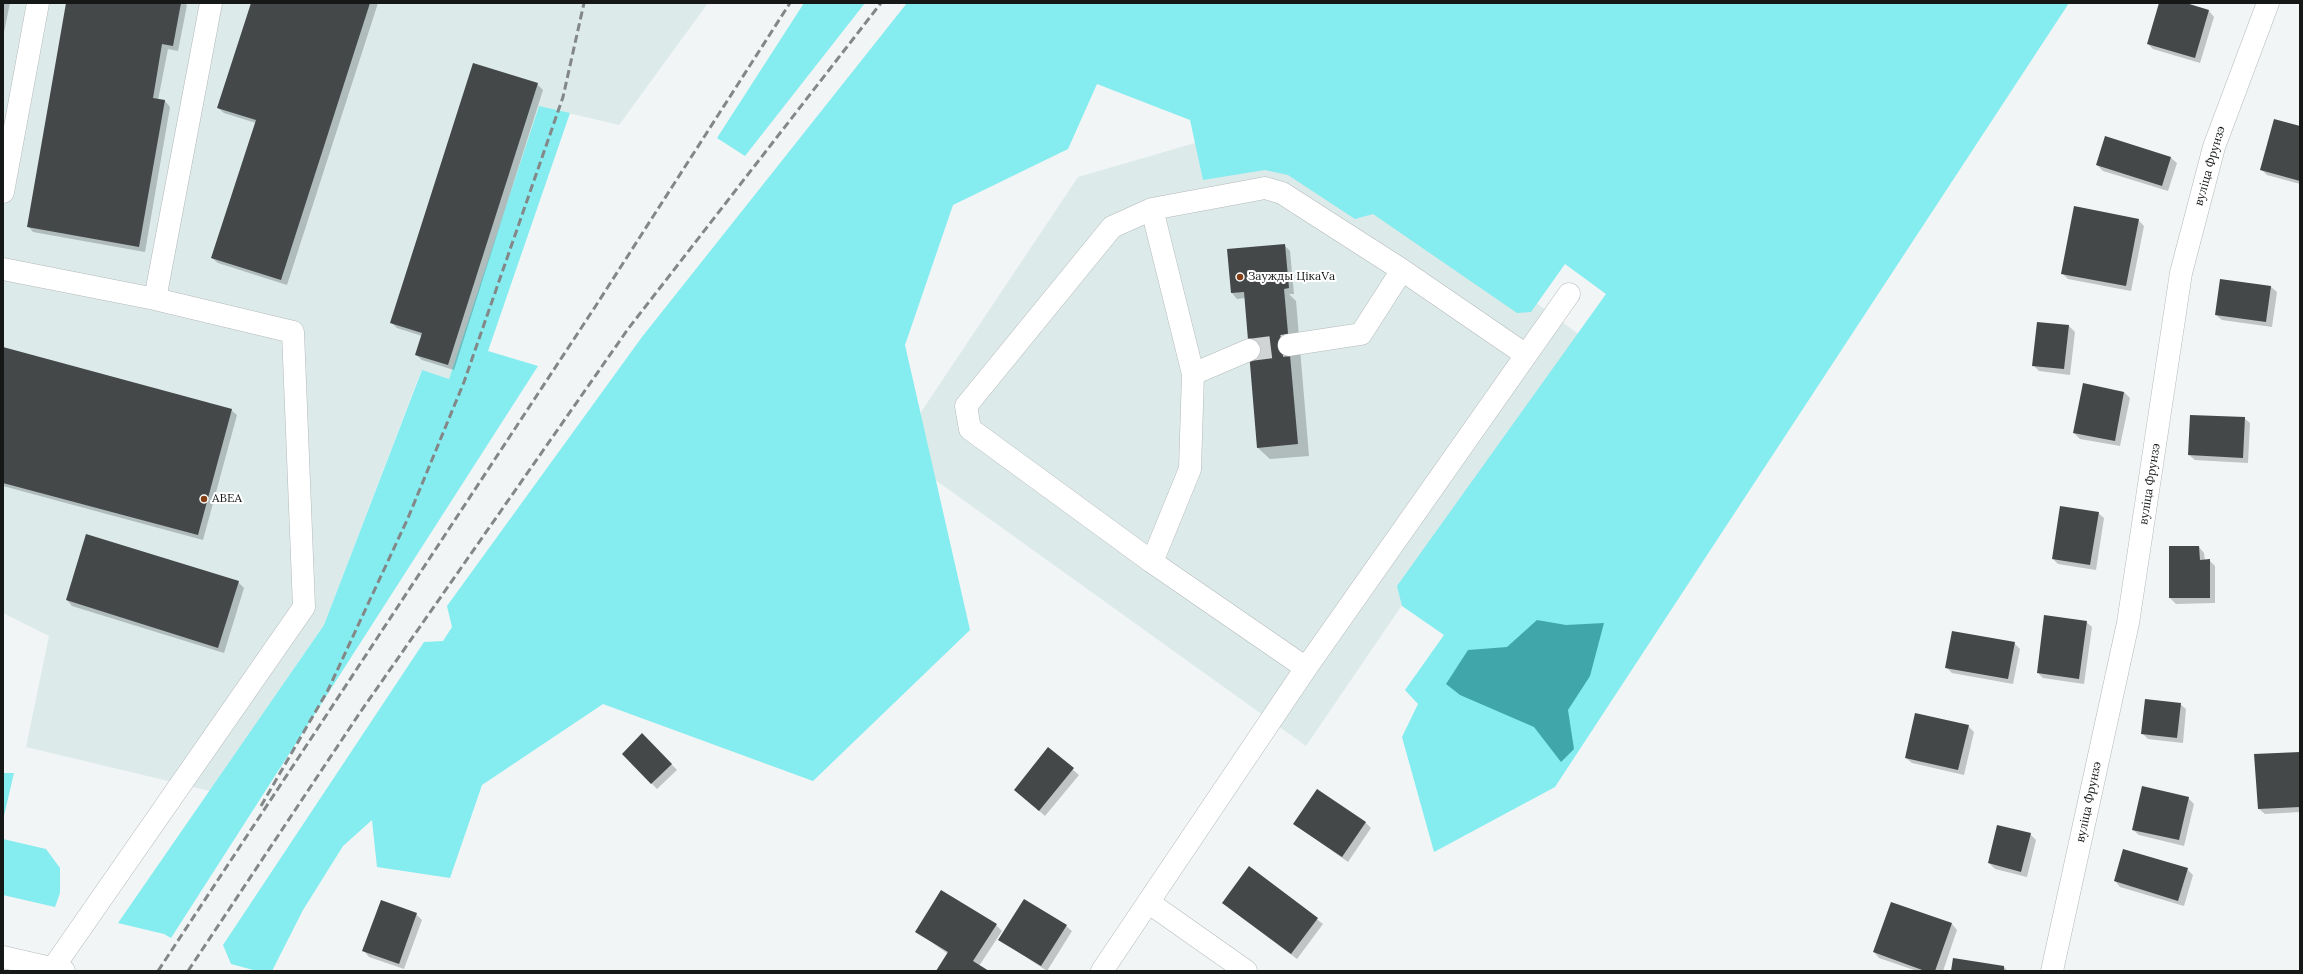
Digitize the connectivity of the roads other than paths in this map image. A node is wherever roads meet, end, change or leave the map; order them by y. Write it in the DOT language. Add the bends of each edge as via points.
graph roads {
  1 [pos="38,3"];
  2 [pos="211,3"];
  3 [pos="2268,3"];
  4 [pos="3,192"];
  5 [pos="1152,209"];
  6 [pos="3,269"];
  7 [pos="1402,270"];
  8 [pos="1569,294"];
  9 [pos="155,299"];
  10 [pos="1289,345"];
  11 [pos="1249,350"];
  12 [pos="1526,355"];
  13 [pos="1193,374"];
  14 [pos="1152,562"];
  15 [pos="1306,668"];
  16 [pos="1148,902"];
  17 [pos="3,957"];
  18 [pos="59,970"];
  19 [pos="1102,971"];
  20 [pos="1246,971"];
  21 [pos="2052,971"];
  1 -- 4 [label="street"];
  2 -- 9 [label="street"];
  3 -- 21 [label="street, вуліца Фрунзэ" via="2214,147 2181,273 2128,624"];
  5 -- 7 [label="street" via="1264,188 1282,192"];
  5 -- 13 [label="street"];
  5 -- 14 [label="street" via="1112,227 966,406 970,429"];
  6 -- 9 [label="street"];
  7 -- 10 [label="street" via="1361,334"];
  7 -- 12 [label="street"];
  8 -- 12 [label="street"];
  9 -- 18 [label="street" via="293,332 304,607"];
  11 -- 13 [label="street"];
  12 -- 15 [label="street"];
  13 -- 14 [label="street" via="1190,468"];
  14 -- 15 [label="street"];
  15 -- 16 [label="street"];
  16 -- 19 [label="street"];
  16 -- 20 [label="street"];
  17 -- 18 [label="street"];
}
